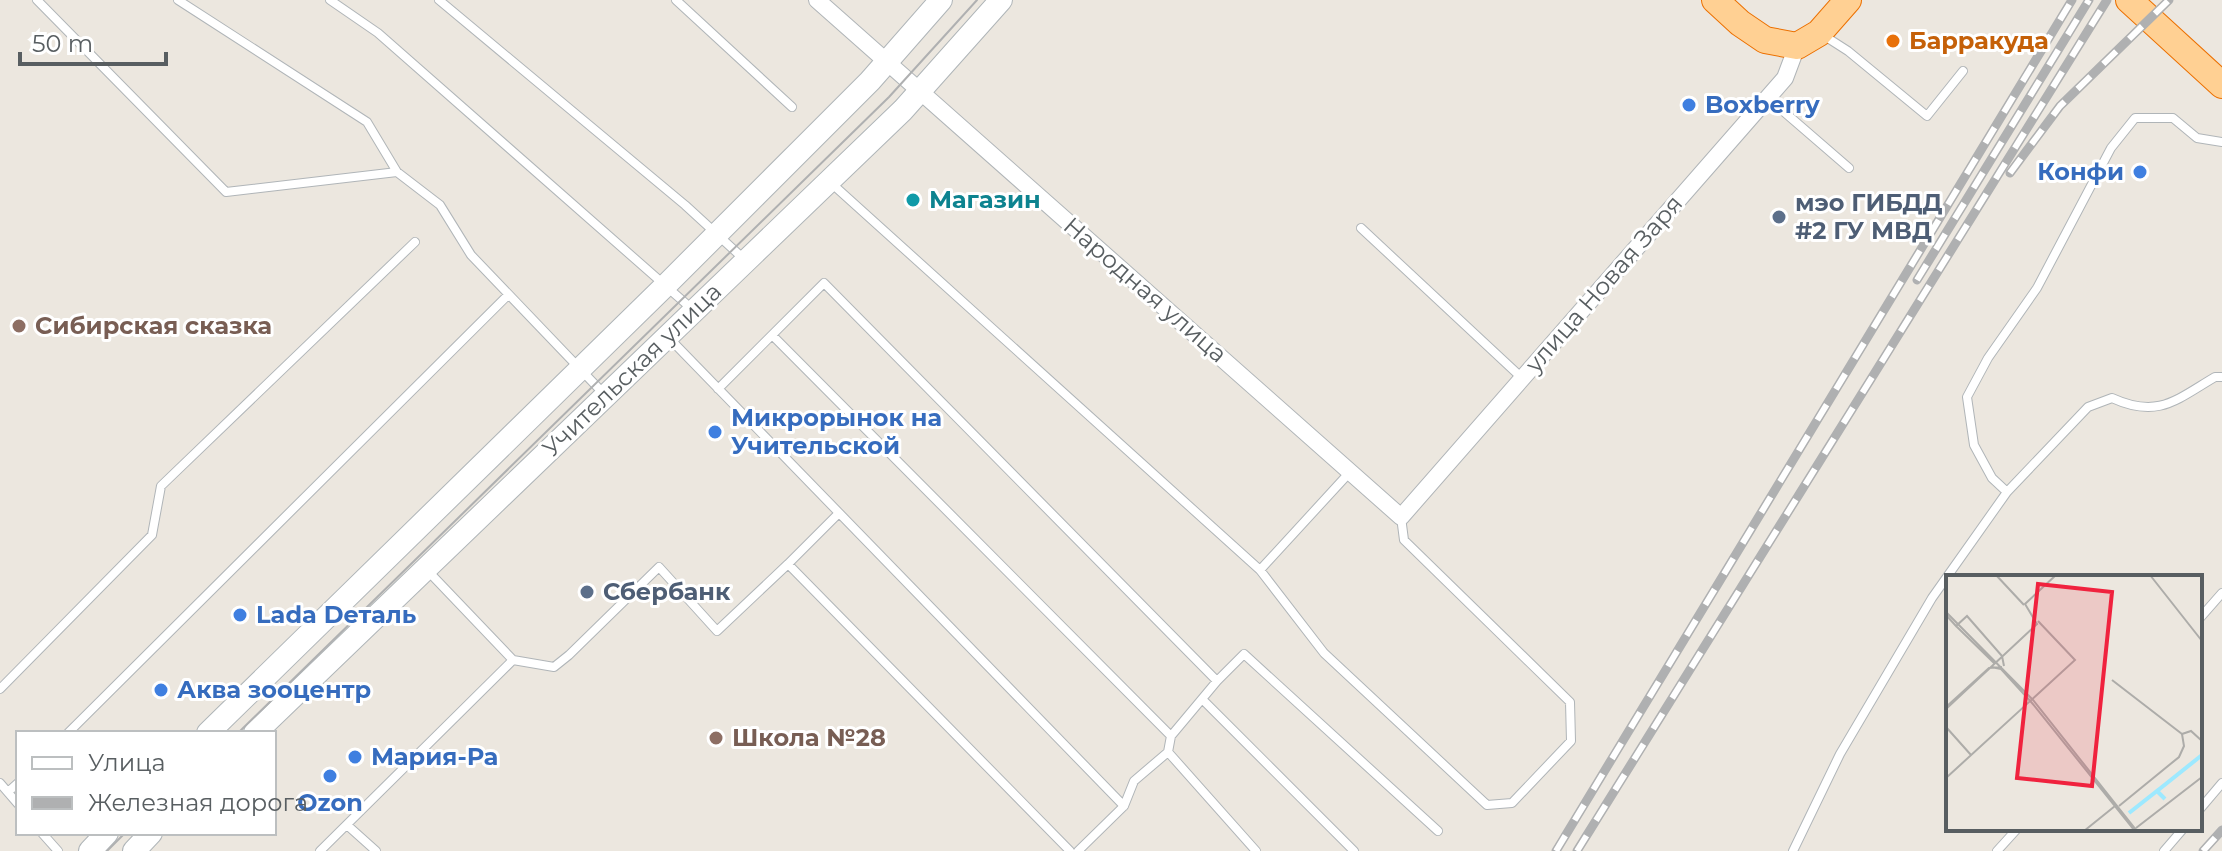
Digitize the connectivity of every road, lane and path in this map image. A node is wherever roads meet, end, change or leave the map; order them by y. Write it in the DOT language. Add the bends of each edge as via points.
graph roads {
  1 [pos="37,0"];
  2 [pos="178,0"];
  3 [pos="330,0"];
  4 [pos="439,0"];
  5 [pos="676,0"];
  6 [pos="817,0"];
  7 [pos="941,0"];
  8 [pos="1001,0"];
  9 [pos="1715,0"];
  10 [pos="1848,0"];
  11 [pos="2139,3"];
  12 [pos="1808,39"];
  13 [pos="887,62"];
  14 [pos="1963,71"];
  15 [pos="2222,85"];
  16 [pos="920,91"];
  17 [pos="1768,98"];
  18 [pos="792,107"];
  19 [pos="2222,142"];
  20 [pos="1849,168"];
  21 [pos="397,172"];
  22 [pos="829,181"];
  23 [pos="1361,228"];
  24 [pos="716,234"];
  25 [pos="415,242"];
  26 [pos="745,260"];
  27 [pos="666,285"];
  28 [pos="508,295"];
  29 [pos="693,310"];
  30 [pos="772,335"];
  31 [pos="667,336"];
  32 [pos="581,370"];
  33 [pos="2222,377"];
  34 [pos="1522,378"];
  35 [pos="718,389"];
  36 [pos="605,396"];
  37 [pos="1350,472"];
  38 [pos="2007,492"];
  39 [pos="839,513"];
  40 [pos="1401,517"];
  41 [pos="788,564"];
  42 [pos="426,568"];
  43 [pos="1260,570"];
  44 [pos="1948,575"];
  45 [pos="1946,578"];
  46 [pos="2222,593"];
  47 [pos="2202,616"];
  48 [pos="513,660"];
  49 [pos="1217,681"];
  50 [pos="0,689"];
  51 [pos="1202,699"];
  52 [pos="70,731"];
  53 [pos="210,731"];
  54 [pos="257,731"];
  55 [pos="1171,736"];
  56 [pos="1168,752"];
  57 [pos="0,783"];
  58 [pos="2222,783"];
  59 [pos="16,785"];
  60 [pos="8,792"];
  61 [pos="16,802"];
  62 [pos="1124,806"];
  63 [pos="2202,807"];
  64 [pos="347,825"];
  65 [pos="1438,831"];
  66 [pos="2015,831"];
  67 [pos="2181,831"];
  68 [pos="44,835"];
  69 [pos="105,835"];
  70 [pos="149,835"];
  71 [pos="58,851"];
  72 [pos="90,851"];
  73 [pos="134,851"];
  74 [pos="320,851"];
  75 [pos="376,851"];
  76 [pos="1070,851"];
  77 [pos="1078,851"];
  78 [pos="1256,851"];
  79 [pos="1354,851"];
  80 [pos="1793,851"];
  81 [pos="1997,851"];
  82 [pos="2164,851"];
  1 -- 21 [label="lane" via="226,192"];
  2 -- 21 [label="lane" via="367,122"];
  3 -- 27 [label="lane" via="378,33"];
  4 -- 24 [label="lane"];
  5 -- 18 [label="lane"];
  6 -- 13 [label="street, Народная улица"];
  7 -- 13 [label="main road, Учительская улица"];
  8 -- 16 [label="main road, Учительская улица"];
  9 -- 12 [label="highway" via="1765,40"];
  10 -- 12 [label="highway"];
  11 -- 15 [label="highway"];
  12 -- 14 [label="lane" via="1848,51 1927,116"];
  12 -- 17 [label="street, улица Новая Заря"];
  13 -- 16 [label="street, Народная улица"];
  13 -- 24 [label="main road, Учительская улица"];
  16 -- 22 [label="main road, Учительская улица"];
  16 -- 37 [label="street, Народная улица"];
  17 -- 20 [label="lane"];
  17 -- 34 [label="street, улица Новая Заря"];
  19 -- 38 [label="lane" via="2197,138 2173,118 2135,118 2111,148 2037,288 1967,397 1974,445 1992,478"];
  21 -- 28 [label="lane" via="440,205 471,255"];
  22 -- 26 [label="main road, Учительская улица"];
  22 -- 43 [label="lane"];
  23 -- 34 [label="lane"];
  24 -- 26 [label="lane"];
  24 -- 27 [label="main road, Учительская улица"];
  25 -- 50 [label="lane" via="161,486 152,535"];
  26 -- 29 [label="main road, Учительская улица"];
  27 -- 29 [label="lane"];
  27 -- 32 [label="main road, Учительская улица"];
  28 -- 32 [label="lane"];
  28 -- 52 [label="lane"];
  29 -- 31 [label="main road, Учительская улица"];
  30 -- 35 [label="lane"];
  30 -- 49 [label="lane" via="824,283"];
  30 -- 55 [label="lane"];
  31 -- 35 [label="lane"];
  31 -- 36 [label="main road, Учительская улица"];
  32 -- 36 [label="lane"];
  32 -- 53 [label="main road, Учительская улица"];
  33 -- 38 [label="lane" via="2158,408 2132,407 2112,398 2088,407"];
  34 -- 40 [label="street, улица Новая Заря"];
  35 -- 39 [label="lane"];
  36 -- 42 [label="main road, Учительская улица"];
  37 -- 40 [label="street, Народная улица"];
  37 -- 43 [label="lane"];
  38 -- 44 [label="lane"];
  39 -- 41 [label="lane"];
  39 -- 62 [label="lane"];
  40 -- 43 [label="lane" via="1404,540 1570,702 1571,741 1512,803 1487,805 1324,653"];
  41 -- 48 [label="lane" via="717,631 659,567 554,667"];
  41 -- 76 [label="lane"];
  42 -- 48 [label="lane"];
  42 -- 54 [label="main road, Учительская улица"];
  45 -- 80 [label="lane" via="1840,754"];
  46 -- 47 [label="lane"];
  48 -- 64 [label="lane"];
  49 -- 51 [label="lane"];
  49 -- 65 [label="lane" via="1244,654"];
  51 -- 55 [label="lane"];
  51 -- 79 [label="lane"];
  55 -- 56 [label="lane"];
  56 -- 62 [label="lane" via="1134,781"];
  56 -- 78 [label="lane"];
  57 -- 60 [label="lane"];
  58 -- 63 [label="lane"];
  59 -- 60 [label="lane"];
  60 -- 61 [label="lane"];
  62 -- 77 [label="lane"];
  64 -- 74 [label="lane"];
  64 -- 75 [label="lane"];
  66 -- 81 [label="lane"];
  67 -- 82 [label="lane"];
  68 -- 71 [label="lane"];
  69 -- 72 [label="main road"];
  70 -- 73 [label="main road"];
}
